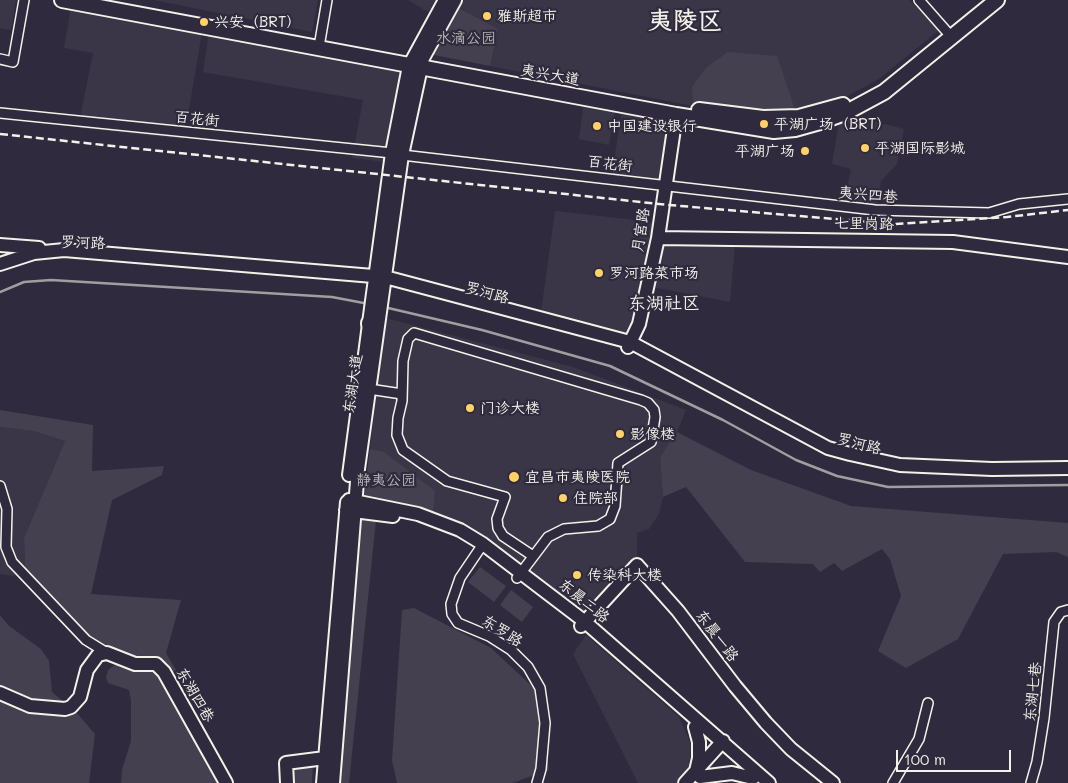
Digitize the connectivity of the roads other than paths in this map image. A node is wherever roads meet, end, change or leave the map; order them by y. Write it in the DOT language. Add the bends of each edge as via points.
graph roads {
  1 [pos="24,0"];
  2 [pos="62,0"];
  3 [pos="109,0"];
  4 [pos="328,0"];
  5 [pos="445,0"];
  6 [pos="456,0"];
  7 [pos="919,0"];
  8 [pos="986,0"];
  9 [pos="997,0"];
  10 [pos="948,32"];
  11 [pos="320,41"];
  12 [pos="0,59"];
  13 [pos="416,62"];
  14 [pos="0,113"];
  15 [pos="676,114"];
  16 [pos="397,154"];
  17 [pos="664,185"];
  18 [pos="1068,199"];
  19 [pos="658,238"];
  20 [pos="0,245"];
  21 [pos="64,250"];
  22 [pos="1068,257"];
  23 [pos="0,264"];
  24 [pos="0,271"];
  25 [pos="380,279"];
  26 [pos="372,324"];
  27 [pos="629,345"];
  28 [pos="369,389"];
  29 [pos="402,394"];
  30 [pos="1068,468"];
  31 [pos="0,486"];
  32 [pos="351,505"];
  33 [pos="481,548"];
  34 [pos="533,556"];
  35 [pos="520,575"];
  36 [pos="1068,610"];
  37 [pos="582,624"];
  38 [pos="107,653"];
  39 [pos="0,693"];
  40 [pos="928,703"];
  41 [pos="695,727"];
  42 [pos="723,746"];
  43 [pos="325,758"];
  44 [pos="697,777"];
  45 [pos="756,780"];
  46 [pos="226,783"];
  47 [pos="287,783"];
  48 [pos="323,783"];
  49 [pos="333,783"];
  50 [pos="537,783"];
  51 [pos="685,783"];
  52 [pos="769,783"];
  53 [pos="833,783"];
  54 [pos="893,783"];
  55 [pos="1031,783"];
  1 -- 12 [label="street" via="12,62"];
  2 -- 13 [label="main road, 夷兴大道"];
  3 -- 11 [label="main road, 夷兴大道"];
  4 -- 11 [label="street"];
  5 -- 13 [label="main road, 东湖大道"];
  6 -- 13 [label="main road, 东湖大道"];
  7 -- 10 [label="street"];
  8 -- 10 [label="main road, 夷兴大道"];
  9 -- 15 [label="main road, 夷兴大道" via="884,92 845,113 795,129 774,130"];
  10 -- 13 [label="main road, 夷兴大道" via="881,87 843,105 799,116 764,118 686,108"];
  11 -- 13 [label="main road, 夷兴大道"];
  13 -- 15 [label="main road, 夷兴大道"];
  13 -- 16 [label="main road, 东湖大道"];
  14 -- 16 [label="street, 百花街"];
  15 -- 17 [label="main road, 月宫路"];
  16 -- 17 [label="street, 百花街"];
  16 -- 25 [label="main road, 东湖大道"];
  17 -- 18 [label="street, 夷兴四巷" via="925,213 989,213 1019,204"];
  17 -- 19 [label="main road, 月宫路"];
  19 -- 22 [label="main road, 七里岗路" via="953,242"];
  19 -- 27 [label="main road, 月宫路" via="638,324"];
  20 -- 21 [label="main road, 罗河路"];
  21 -- 23 [label="main road, 罗河路" via="34,253"];
  21 -- 25 [label="main road, 罗河路"];
  24 -- 25 [label="main road, 罗河路" via="21,263 66,257"];
  25 -- 26 [label="main road, 东湖大道"];
  25 -- 27 [label="main road, 罗河路"];
  26 -- 28 [label="main road, 东湖大道"];
  26 -- 32 [label="main road, 东湖大道" via="352,446"];
  27 -- 30 [label="main road, 罗河路" via="828,454 845,460 901,471 938,467"];
  28 -- 29 [label="street"];
  28 -- 32 [label="main road, 东湖大道"];
  29 -- 34 [label="street" via="397,435 403,450 447,481 505,497 498,528 502,536"];
  29 -- 34 [label="street" via="403,362 408,340 414,334 641,400 651,406 655,418 651,442 618,463 615,506 610,519 598,526 556,531"];
  31 -- 38 [label="street" via="7,509 6,547 12,562 86,640"];
  32 -- 33 [label="main road, 东晨二路" via="417,522"];
  32 -- 43 [label="main road, 东湖大道"];
  32 -- 49 [label="main road, 东湖大道"];
  33 -- 35 [label="main road, 东晨二路"];
  33 -- 50 [label="street, 东罗路" via="460,578 451,604 452,614 458,623 511,650 528,667 540,688 545,723"];
  34 -- 35 [label="street"];
  35 -- 37 [label="main road, 东晨二路"];
  36 -- 55 [label="street, 东湖七巷" via="1061,612 1054,622 1044,718"];
  37 -- 41 [label="main road, 东晨二路"];
  37 -- 42 [label="main road, 东晨二路"];
  37 -- 53 [label="main road, 东晨一路" via="637,565 678,611 766,723 791,749"];
  38 -- 39 [label="main road" via="93,659 80,697 71,707 30,706"];
  38 -- 46 [label="main road, 东湖四巷" via="135,664 150,663 161,668"];
  40 -- 54 [label="street" via="919,739"];
  41 -- 42 [label="main road, 东晨二路"];
  41 -- 44 [label="main road" via="699,742"];
  42 -- 44 [label="main road"];
  42 -- 45 [label="main road, 东晨二路"];
  42 -- 52 [label="main road, 东晨二路"];
  43 -- 47 [label="main road" via="286,763"];
  43 -- 48 [label="main road, 东湖大道"];
  44 -- 45 [label="main road" via="732,773"];
  44 -- 51 [label="main road"];
}
